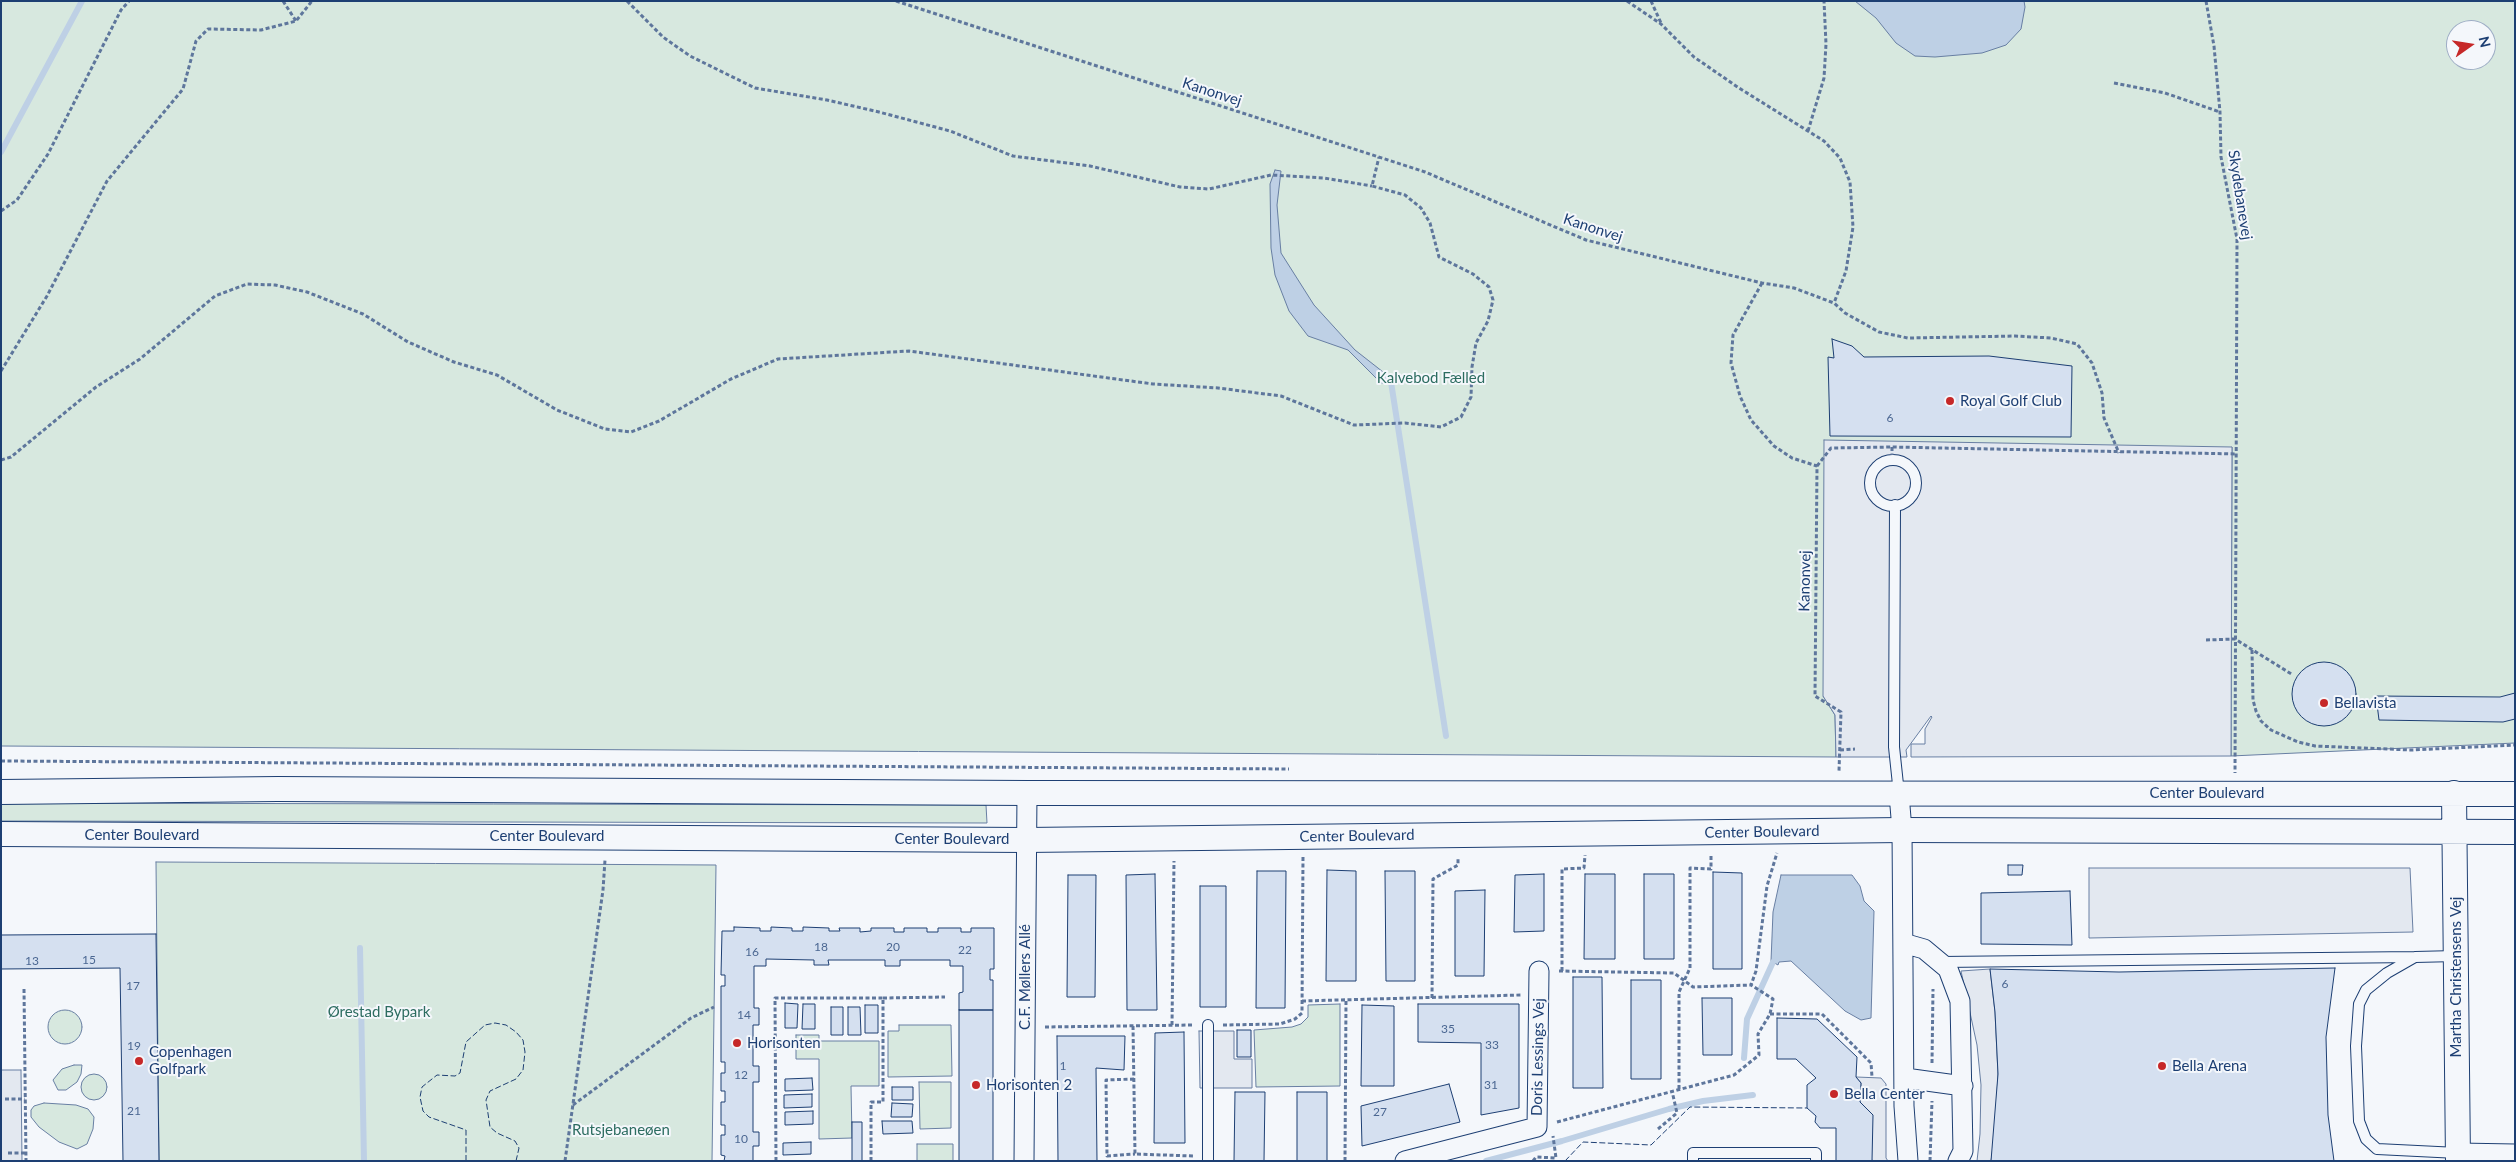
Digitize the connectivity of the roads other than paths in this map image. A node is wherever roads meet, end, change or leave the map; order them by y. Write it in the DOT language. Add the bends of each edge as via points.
graph roads {
  1 [pos="1895,505"];
  2 [pos="1,792"];
  3 [pos="2454,793"];
  4 [pos="1027,794"];
  5 [pos="1899,794"];
  6 [pos="2515,794"];
  7 [pos="1902,830"];
  8 [pos="2454,832"];
  9 [pos="2515,832"];
  10 [pos="1,834"];
  11 [pos="1026,840"];
  12 [pos="1903,943"];
  13 [pos="2456,956"];
  14 [pos="2415,957"];
  15 [pos="1940,962"];
  16 [pos="1539,971"];
  17 [pos="1208,1025"];
  18 [pos="1905,1078"];
  19 [pos="1963,1086"];
  20 [pos="2515,1154"];
  21 [pos="2458,1157"];
  22 [pos="1208,1159"];
  23 [pos="1024,1161"];
  24 [pos="1405,1161"];
  25 [pos="1693,1161"];
  26 [pos="1816,1161"];
  27 [pos="1908,1161"];
  28 [pos="1958,1161"];
  1 -- 1 [label="lane" via="1908,500 1915,481 1910,468 1892,460 1879,464 1870,483 1880,502"];
  1 -- 5 [label="lane" via="1894,747"];
  2 -- 4 [label="street, Center Boulevard" via="278,789"];
  3 -- 5 [label="street, Center Boulevard"];
  3 -- 6 [label="street, Center Boulevard"];
  3 -- 8 [label="street, Martha Christensens Vej"];
  4 -- 5 [label="street, Center Boulevard"];
  4 -- 11 [label="street, C.F. Møllers Allé"];
  5 -- 7 [label="street"];
  7 -- 8 [label="street, Center Boulevard"];
  7 -- 11 [label="street, Center Boulevard"];
  7 -- 12 [label="street"];
  8 -- 9 [label="street, Center Boulevard"];
  8 -- 13 [label="street, Martha Christensens Vej"];
  10 -- 11 [label="street, Center Boulevard"];
  11 -- 23 [label="street, C.F. Møllers Allé"];
  12 -- 15 [label="street" via="1924,949"];
  12 -- 18 [label="street"];
  13 -- 14 [label="lane"];
  13 -- 21 [label="street, Martha Christensens Vej"];
  14 -- 15 [label="lane"];
  14 -- 21 [label="lane" via="2386,973 2366,990 2359,1004 2356,1046 2359,1120 2366,1139 2378,1149"];
  15 -- 19 [label="street" via="1948,969 1960,1001"];
  16 -- 24 [label="street, Doris Lessings Vej" via="1545,1131"];
  17 -- 22 [label="lane"];
  18 -- 19 [label="street"];
  18 -- 27 [label="street"];
  19 -- 28 [label="street" via="1963,1151"];
  20 -- 21 [label="street"];
  25 -- 26 [label="lane" via="1693,1154 1816,1153"];
}
